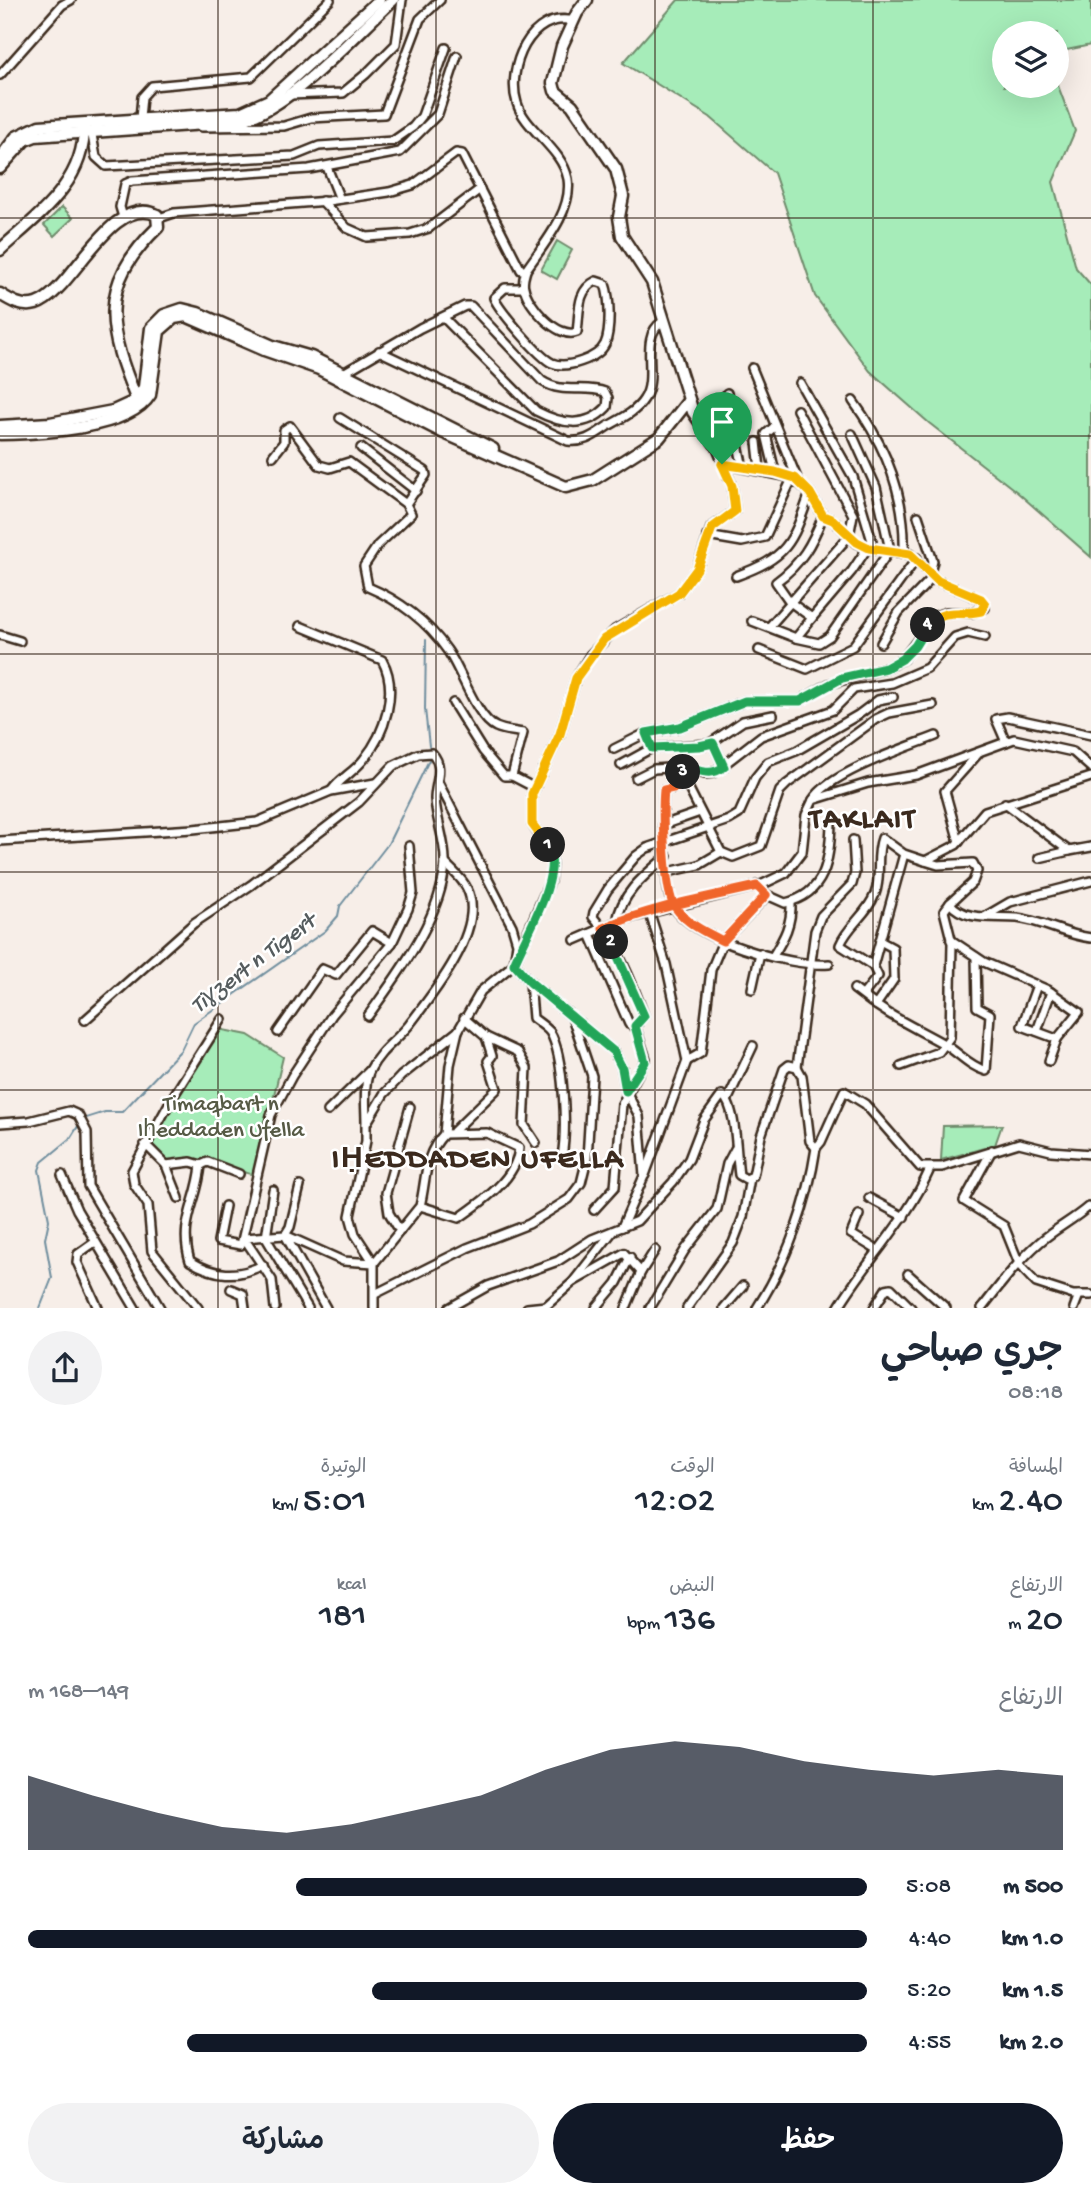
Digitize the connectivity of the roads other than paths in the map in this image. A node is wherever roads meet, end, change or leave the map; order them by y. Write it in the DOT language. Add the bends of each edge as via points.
graph roads {
  1 [pos="71,0"];
  2 [pos="330,0"];
  3 [pos="379,0"];
  4 [pos="393,0"];
  5 [pos="402,0"];
  6 [pos="440,0"];
  7 [pos="587,0"];
  8 [pos="573,21"];
  9 [pos="446,48"];
  10 [pos="457,55"];
  11 [pos="0,75"];
  12 [pos="288,95"];
  13 [pos="140,118"];
  14 [pos="200,124"];
  15 [pos="84,127"];
  16 [pos="0,158"];
  17 [pos="327,167"];
  18 [pos="0,168"];
  19 [pos="480,189"];
  20 [pos="339,197"];
  21 [pos="322,201"];
  22 [pos="123,217"];
  23 [pos="159,218"];
  24 [pos="0,250"];
  25 [pos="526,270"];
  26 [pos="524,288"];
  27 [pos="0,294"];
  28 [pos="443,317"];
  29 [pos="662,322"];
  30 [pos="379,351"];
  31 [pos="752,368"];
  32 [pos="340,376"];
  33 [pos="800,383"];
  34 [pos="727,393"];
  35 [pos="689,400"];
  36 [pos="853,401"];
  37 [pos="138,404"];
  38 [pos="797,410"];
  39 [pos="715,416"];
  40 [pos="340,418"];
  41 [pos="0,426"];
  42 [pos="774,427"];
  43 [pos="0,434"];
  44 [pos="852,434"];
  45 [pos="757,442"];
  46 [pos="715,443"];
  47 [pos="360,447"];
  48 [pos="274,456"];
  49 [pos="722,464"];
  50 [pos="743,468"];
  51 [pos="760,469"];
  52 [pos="775,472"];
  53 [pos="794,481"];
  54 [pos="416,491"];
  55 [pos="810,493"];
  56 [pos="406,504"];
  57 [pos="823,516"];
  58 [pos="918,516"];
  59 [pos="707,536"];
  60 [pos="849,536"];
  61 [pos="869,548"];
  62 [pos="890,550"];
  63 [pos="904,552"];
  64 [pos="917,558"];
  65 [pos="931,575"];
  66 [pos="736,576"];
  67 [pos="790,602"];
  68 [pos="812,618"];
  69 [pos="751,621"];
  70 [pos="300,626"];
  71 [pos="769,627"];
  72 [pos="0,635"];
  73 [pos="985,637"];
  74 [pos="796,638"];
  75 [pos="20,641"];
  76 [pos="881,643"];
  77 [pos="760,650"];
  78 [pos="893,697"];
  79 [pos="453,703"];
  80 [pos="933,705"];
  81 [pos="773,715"];
  82 [pos="646,733"];
  83 [pos="936,736"];
  84 [pos="1091,736"];
  85 [pos="1006,742"];
  86 [pos="713,743"];
  87 [pos="652,748"];
  88 [pos="614,749"];
  89 [pos="979,754"];
  90 [pos="1079,756"];
  91 [pos="1091,759"];
  92 [pos="621,765"];
  93 [pos="682,767"];
  94 [pos="724,767"];
  95 [pos="1091,768"];
  96 [pos="512,776"];
  97 [pos="1091,777"];
  98 [pos="636,778"];
  99 [pos="438,782"];
  100 [pos="376,783"];
  101 [pos="687,785"];
  102 [pos="535,788"];
  103 [pos="331,790"];
  104 [pos="813,800"];
  105 [pos="1005,803"];
  106 [pos="700,812"];
  107 [pos="831,823"];
  108 [pos="663,825"];
  109 [pos="708,826"];
  110 [pos="853,840"];
  111 [pos="0,841"];
  112 [pos="959,842"];
  113 [pos="666,843"];
  114 [pos="409,846"];
  115 [pos="1091,847"];
  116 [pos="1069,851"];
  117 [pos="721,852"];
  118 [pos="904,854"];
  119 [pos="667,856"];
  120 [pos="1039,858"];
  121 [pos="925,861"];
  122 [pos="445,863"];
  123 [pos="668,872"];
  124 [pos="1091,881"];
  125 [pos="757,886"];
  126 [pos="766,895"];
  127 [pos="791,902"];
  128 [pos="950,903"];
  129 [pos="674,906"];
  130 [pos="650,914"];
  131 [pos="986,917"];
  132 [pos="617,922"];
  133 [pos="603,928"];
  134 [pos="590,934"];
  135 [pos="1091,938"];
  136 [pos="575,940"];
  137 [pos="951,940"];
  138 [pos="723,941"];
  139 [pos="880,941"];
  140 [pos="392,943"];
  141 [pos="760,953"];
  142 [pos="773,956"];
  143 [pos="976,957"];
  144 [pos="514,964"];
  145 [pos="829,964"];
  146 [pos="812,966"];
  147 [pos="873,966"];
  148 [pos="530,982"];
  149 [pos="1037,985"];
  150 [pos="752,989"];
  151 [pos="854,989"];
  152 [pos="1051,992"];
  153 [pos="863,995"];
  154 [pos="876,1005"];
  155 [pos="571,1013"];
  156 [pos="368,1016"];
  157 [pos="222,1018"];
  158 [pos="464,1018"];
  159 [pos="85,1020"];
  160 [pos="635,1026"];
  161 [pos="458,1031"];
  162 [pos="1037,1031"];
  163 [pos="278,1032"];
  164 [pos="486,1037"];
  165 [pos="1057,1039"];
  166 [pos="947,1045"];
  167 [pos="753,1046"];
  168 [pos="1049,1060"];
  169 [pos="687,1061"];
  170 [pos="901,1066"];
  171 [pos="797,1067"];
  172 [pos="370,1070"];
  173 [pos="626,1091"];
  174 [pos="728,1099"];
  175 [pos="410,1107"];
  176 [pos="328,1111"];
  177 [pos="0,1123"];
  178 [pos="366,1124"];
  179 [pos="453,1132"];
  180 [pos="444,1134"];
  181 [pos="536,1143"];
  182 [pos="145,1144"];
  183 [pos="816,1148"];
  184 [pos="735,1149"];
  185 [pos="992,1150"];
  186 [pos="1091,1154"];
  187 [pos="562,1156"];
  188 [pos="166,1165"];
  189 [pos="201,1165"];
  190 [pos="930,1169"];
  191 [pos="239,1174"];
  192 [pos="62,1175"];
  193 [pos="645,1176"];
  194 [pos="750,1178"];
  195 [pos="300,1186"];
  196 [pos="273,1190"];
  197 [pos="178,1198"];
  198 [pos="869,1199"];
  199 [pos="225,1206"];
  200 [pos="420,1206"];
  201 [pos="1091,1208"];
  202 [pos="594,1210"];
  203 [pos="859,1215"];
  204 [pos="904,1217"];
  205 [pos="617,1229"];
  206 [pos="400,1231"];
  207 [pos="285,1235"];
  208 [pos="244,1238"];
  209 [pos="266,1238"];
  210 [pos="95,1242"];
  211 [pos="655,1250"];
  212 [pos="877,1250"];
  213 [pos="630,1257"];
  214 [pos="374,1263"];
  215 [pos="1019,1264"];
  216 [pos="263,1265"];
  217 [pos="641,1272"];
  218 [pos="908,1274"];
  219 [pos="573,1282"];
  220 [pos="743,1286"];
  221 [pos="231,1289"];
  222 [pos="375,1294"];
  223 [pos="1079,1295"];
  224 [pos="1091,1295"];
  225 [pos="98,1308"];
  226 [pos="135,1308"];
  227 [pos="160,1308"];
  228 [pos="198,1308"];
  229 [pos="245,1308"];
  230 [pos="275,1308"];
  231 [pos="308,1308"];
  232 [pos="326,1308"];
  233 [pos="374,1308"];
  234 [pos="449,1308"];
  235 [pos="527,1308"];
  236 [pos="596,1308"];
  237 [pos="626,1308"];
  238 [pos="650,1308"];
  239 [pos="687,1308"];
  240 [pos="724,1308"];
  241 [pos="757,1308"];
  242 [pos="838,1308"];
  243 [pos="874,1308"];
  244 [pos="911,1308"];
  245 [pos="946,1308"];
  246 [pos="982,1308"];
  247 [pos="1074,1308"];
  1 -- 11 [label="street"];
  2 -- 13 [label="street" via="251,77 152,86 142,97"];
  3 -- 13 [label="street" via="269,100 240,113"];
  4 -- 12 [label="street"];
  5 -- 12 [label="street" via="396,44 366,74 343,93"];
  6 -- 14 [label="street" via="420,19 384,114 311,118 251,128 206,128"];
  7 -- 8 [label="street"];
  8 -- 25 [label="street" via="559,21 531,34 522,47 514,82 517,105 562,162 568,179 567,204"];
  8 -- 29 [label="street" via="552,83 616,169 623,196 622,236 652,282"];
  9 -- 15 [label="street" via="422,116 393,141 319,146 294,156 106,166 96,157 92,135"];
  10 -- 17 [label="street" via="438,114 408,147 389,156"];
  12 -- 14 [label="street" via="245,120"];
  13 -- 15 [label="street"];
  14 -- 15 [label="street"];
  15 -- 16 [label="street" via="28,130 16,137"];
  15 -- 18 [label="street" via="25,140"];
  15 -- 24 [label="street" via="78,159 61,195"];
  17 -- 20 [label="street"];
  17 -- 22 [label="street" via="132,181 121,194"];
  19 -- 20 [label="street" via="462,154 456,153 413,185"];
  19 -- 21 [label="street" via="429,228 410,234 367,237 347,228"];
  19 -- 25 [label="street" via="521,270"];
  20 -- 21 [label="street"];
  21 -- 23 [label="street" via="241,205"];
  22 -- 23 [label="street" via="149,212"];
  22 -- 27 [label="street" via="40,302 20,304"];
  23 -- 37 [label="street" via="158,227 123,268 114,305 115,338"];
  25 -- 26 [label="street"];
  26 -- 26 [label="street" via="505,288 494,298 548,360 562,365 601,349 606,337 605,284 596,281 588,285 580,297 577,332 571,334 557,330"];
  28 -- 28 [label="street" via="471,306 542,381 550,386 605,392 607,407 588,421 572,423 536,411"];
  28 -- 30 [label="street"];
  29 -- 30 [label="street" via="651,337 650,381 643,400 579,442 568,441"];
  29 -- 35 [label="street"];
  30 -- 32 [label="street"];
  31 -- 42 [label="street"];
  32 -- 35 [label="street" via="444,433 565,487 593,480 659,438"];
  32 -- 37 [label="street" via="194,319 174,318 159,331 150,395"];
  33 -- 61 [label="street" via="853,477 872,541"];
  34 -- 50 [label="street"];
  35 -- 46 [label="street" via="698,423"];
  36 -- 63 [label="street" via="887,457 902,508"];
  37 -- 41 [label="street" via="63,421"];
  37 -- 43 [label="street" via="104,421 45,432"];
  38 -- 60 [label="street" via="853,515"];
  39 -- 46 [label="street"];
  40 -- 54 [label="street" via="425,471"];
  42 -- 52 [label="street" via="766,434"];
  42 -- 53 [label="street"];
  44 -- 62 [label="street" via="876,487"];
  45 -- 51 [label="street"];
  46 -- 49 [label="street"];
  47 -- 54 [label="street"];
  48 -- 56 [label="street" via="290,426 319,465 330,468 349,462"];
  49 -- 50 [label="street"];
  49 -- 59 [label="street" via="736,504 729,517"];
  50 -- 51 [label="street"];
  51 -- 52 [label="street"];
  52 -- 53 [label="street"];
  53 -- 55 [label="street"];
  53 -- 59 [label="street" via="765,537 742,542"];
  54 -- 56 [label="street"];
  55 -- 57 [label="street"];
  55 -- 66 [label="street" via="797,527 776,560"];
  56 -- 96 [label="street" via="411,514 378,545 364,566 365,580 368,587 423,622 447,650 482,715 495,727 523,733"];
  57 -- 60 [label="street"];
  57 -- 67 [label="street" via="811,546 776,582"];
  58 -- 65 [label="street" via="933,561"];
  59 -- 102 [label="street" via="697,569 679,593 615,630 590,655 576,678 560,734"];
  60 -- 61 [label="street"];
  60 -- 67 [label="street"];
  61 -- 62 [label="street"];
  61 -- 68 [label="street"];
  62 -- 63 [label="street"];
  62 -- 74 [label="street" via="830,636 819,643"];
  63 -- 64 [label="street"];
  64 -- 65 [label="street"];
  64 -- 77 [label="street" via="853,646 807,669"];
  65 -- 76 [label="street" via="899,612"];
  65 -- 82 [label="street" via="981,599 985,608 936,616 902,659 886,668 842,678 800,701 745,701 680,727"];
  67 -- 68 [label="street"];
  67 -- 71 [label="street"];
  68 -- 74 [label="street"];
  69 -- 71 [label="street"];
  70 -- 103 [label="street" via="382,660 389,672 387,713 379,732 363,762"];
  71 -- 74 [label="street"];
  72 -- 75 [label="street"];
  73 -- 94 [label="street" via="968,633 955,637 927,667 892,683 853,690 833,710 761,737"];
  78 -- 109 [label="street" via="878,700 796,751 768,762 755,778 739,814"];
  79 -- 96 [label="street" via="495,767 504,776"];
  80 -- 117 [label="street" via="876,719 780,791 761,846 733,858"];
  81 -- 86 [label="street" via="743,720"];
  82 -- 87 [label="street"];
  82 -- 88 [label="street"];
  83 -- 104 [label="street" via="847,774 818,791"];
  84 -- 85 [label="street" via="1008,717 996,719"];
  85 -- 89 [label="street"];
  85 -- 90 [label="street" via="1014,739 1053,745"];
  86 -- 87 [label="street"];
  86 -- 94 [label="street"];
  87 -- 92 [label="street"];
  89 -- 104 [label="street"];
  89 -- 112 [label="street" via="945,791"];
  90 -- 91 [label="street"];
  90 -- 95 [label="street"];
  93 -- 94 [label="street" via="705,774"];
  93 -- 98 [label="street" via="654,769"];
  93 -- 101 [label="street"];
  96 -- 102 [label="street"];
  97 -- 105 [label="street"];
  99 -- 100 [label="street" via="436,757 425,752 393,766"];
  99 -- 122 [label="street" via="435,798"];
  99 -- 144 [label="street" via="512,926 517,943"];
  100 -- 103 [label="street"];
  100 -- 159 [label="street" via="359,802 194,923"];
  101 -- 106 [label="street"];
  101 -- 108 [label="street" via="664,790"];
  102 -- 144 [label="street" via="532,824 551,853 550,881"];
  103 -- 111 [label="street" via="257,822"];
  104 -- 125 [label="street" via="806,815 802,852 786,873"];
  105 -- 112 [label="street" via="985,811"];
  105 -- 116 [label="street"];
  106 -- 108 [label="street"];
  106 -- 109 [label="street"];
  107 -- 127 [label="street" via="824,876"];
  108 -- 113 [label="street"];
  109 -- 113 [label="street"];
  109 -- 117 [label="street"];
  110 -- 146 [label="street" via="852,884 821,916"];
  112 -- 121 [label="street"];
  113 -- 119 [label="street"];
  113 -- 133 [label="street" via="636,856 608,889 593,917"];
  114 -- 140 [label="street" via="413,893"];
  115 -- 116 [label="street"];
  116 -- 120 [label="street"];
  117 -- 123 [label="street" via="699,865"];
  118 -- 121 [label="street"];
  118 -- 139 [label="street"];
  118 -- 147 [label="street" via="882,838 874,895 861,917 847,927 840,945"];
  119 -- 123 [label="street"];
  119 -- 132 [label="street" via="634,885 618,911"];
  121 -- 128 [label="street" via="973,863 977,871 973,882"];
  122 -- 156 [label="street" via="435,904 411,955"];
  122 -- 172 [label="street" via="470,896 470,931 407,1027 385,1047"];
  123 -- 129 [label="street"];
  124 -- 131 [label="street" via="1010,902"];
  125 -- 126 [label="street"];
  125 -- 129 [label="street"];
  126 -- 127 [label="street" via="785,904"];
  126 -- 138 [label="street"];
  127 -- 142 [label="street" via="785,937"];
  128 -- 131 [label="street" via="956,910"];
  128 -- 137 [label="street" via="943,912"];
  129 -- 130 [label="street"];
  129 -- 138 [label="street" via="691,924"];
  130 -- 132 [label="street"];
  130 -- 169 [label="street"];
  131 -- 135 [label="street" via="1038,922 1071,936"];
  132 -- 133 [label="street"];
  133 -- 134 [label="street"];
  133 -- 160 [label="street" via="644,1016"];
  134 -- 136 [label="street"];
  134 -- 160 [label="street" via="624,1015"];
  137 -- 143 [label="street"];
  137 -- 166 [label="street" via="952,1012"];
  138 -- 141 [label="street"];
  138 -- 169 [label="street" via="712,970 701,1053"];
  139 -- 147 [label="street"];
  139 -- 154 [label="street" via="893,948 894,979"];
  140 -- 163 [label="street" via="372,931 336,975 322,969"];
  140 -- 208 [label="street" via="332,1015 271,1115"];
  141 -- 142 [label="street"];
  141 -- 150 [label="street"];
  142 -- 146 [label="street"];
  143 -- 149 [label="street"];
  143 -- 166 [label="street" via="977,1007 990,1014 986,1071 975,1068"];
  144 -- 148 [label="street"];
  144 -- 158 [label="street" via="481,991"];
  145 -- 146 [label="street"];
  146 -- 171 [label="street"];
  147 -- 153 [label="street" via="878,976"];
  148 -- 155 [label="street"];
  148 -- 187 [label="street" via="533,1018 550,1032 562,1087"];
  149 -- 152 [label="street"];
  149 -- 162 [label="street" via="1022,1026"];
  151 -- 153 [label="street"];
  152 -- 162 [label="street"];
  152 -- 165 [label="street" via="1079,1012"];
  153 -- 154 [label="street"];
  154 -- 166 [label="street"];
  155 -- 173 [label="street" via="614,1052"];
  155 -- 222 [label="street" via="592,1076 590,1137 581,1184 548,1214"];
  157 -- 182 [label="street"];
  158 -- 161 [label="street"];
  158 -- 164 [label="street"];
  160 -- 173 [label="street" via="646,1059"];
  161 -- 178 [label="street" via="401,1076"];
  161 -- 180 [label="street"];
  162 -- 165 [label="street"];
  164 -- 179 [label="street" via="497,1089"];
  164 -- 181 [label="street" via="518,1052 527,1068 524,1125"];
  165 -- 168 [label="street"];
  166 -- 170 [label="street"];
  167 -- 174 [label="street"];
  169 -- 193 [label="street"];
  171 -- 183 [label="street" via="810,1141"];
  171 -- 194 [label="street" via="783,1069"];
  172 -- 176 [label="street"];
  172 -- 178 [label="street"];
  173 -- 193 [label="street" via="639,1116"];
  173 -- 202 [label="street" via="615,1186"];
  174 -- 184 [label="street"];
  174 -- 205 [label="street" via="718,1097 673,1182 637,1221"];
  175 -- 206 [label="street" via="386,1193 389,1213"];
  177 -- 227 [label="street" via="69,1111 78,1115 88,1132 88,1186"];
  178 -- 214 [label="street" via="350,1216 355,1234"];
  179 -- 180 [label="street"];
  179 -- 200 [label="street" via="487,1133 519,1152 489,1196 459,1217"];
  180 -- 200 [label="street" via="424,1168"];
  182 -- 188 [label="street"];
  182 -- 228 [label="street" via="132,1177 148,1205 149,1243 169,1276"];
  183 -- 190 [label="street" via="844,1091 865,1104 919,1167"];
  183 -- 241 [label="street" via="812,1175 776,1279"];
  184 -- 194 [label="street" via="739,1175"];
  184 -- 238 [label="street" via="717,1209 685,1250"];
  185 -- 186 [label="street" via="1019,1143 1051,1152"];
  185 -- 190 [label="street"];
  185 -- 215 [label="street" via="964,1201 1003,1226"];
  188 -- 189 [label="street"];
  188 -- 197 [label="street"];
  189 -- 191 [label="street" via="208,1162"];
  189 -- 216 [label="street" via="185,1226 190,1261 221,1274 249,1272"];
  190 -- 204 [label="street"];
  192 -- 210 [label="street"];
  193 -- 205 [label="street"];
  194 -- 239 [label="street" via="733,1243"];
  195 -- 207 [label="street"];
  196 -- 209 [label="street"];
  198 -- 204 [label="street"];
  199 -- 208 [label="street" via="218,1241 241,1245"];
  200 -- 206 [label="street"];
  201 -- 215 [label="street" via="1041,1241"];
  203 -- 212 [label="street" via="851,1234"];
  204 -- 212 [label="street"];
  205 -- 219 [label="street"];
  205 -- 234 [label="street" via="558,1261 488,1286"];
  206 -- 214 [label="street"];
  207 -- 209 [label="street"];
  207 -- 214 [label="street" via="343,1261"];
  207 -- 232 [label="street"];
  208 -- 209 [label="street"];
  208 -- 216 [label="street"];
  209 -- 231 [label="street"];
  210 -- 225 [label="street" via="78,1254 77,1262"];
  210 -- 226 [label="street"];
  211 -- 217 [label="street"];
  212 -- 242 [label="street"];
  213 -- 217 [label="street"];
  213 -- 219 [label="street" via="620,1254"];
  213 -- 236 [label="street" via="617,1283"];
  214 -- 222 [label="street"];
  215 -- 223 [label="street" via="1036,1283"];
  215 -- 246 [label="street"];
  216 -- 230 [label="street" via="272,1280"];
  217 -- 237 [label="street"];
  218 -- 245 [label="street"];
  219 -- 235 [label="street" via="546,1306"];
  220 -- 240 [label="street"];
  221 -- 229 [label="street" via="243,1294"];
  222 -- 233 [label="street"];
  223 -- 224 [label="street"];
  223 -- 247 [label="street"];
  243 -- 244 [label="street" via="891,1288"];
}
